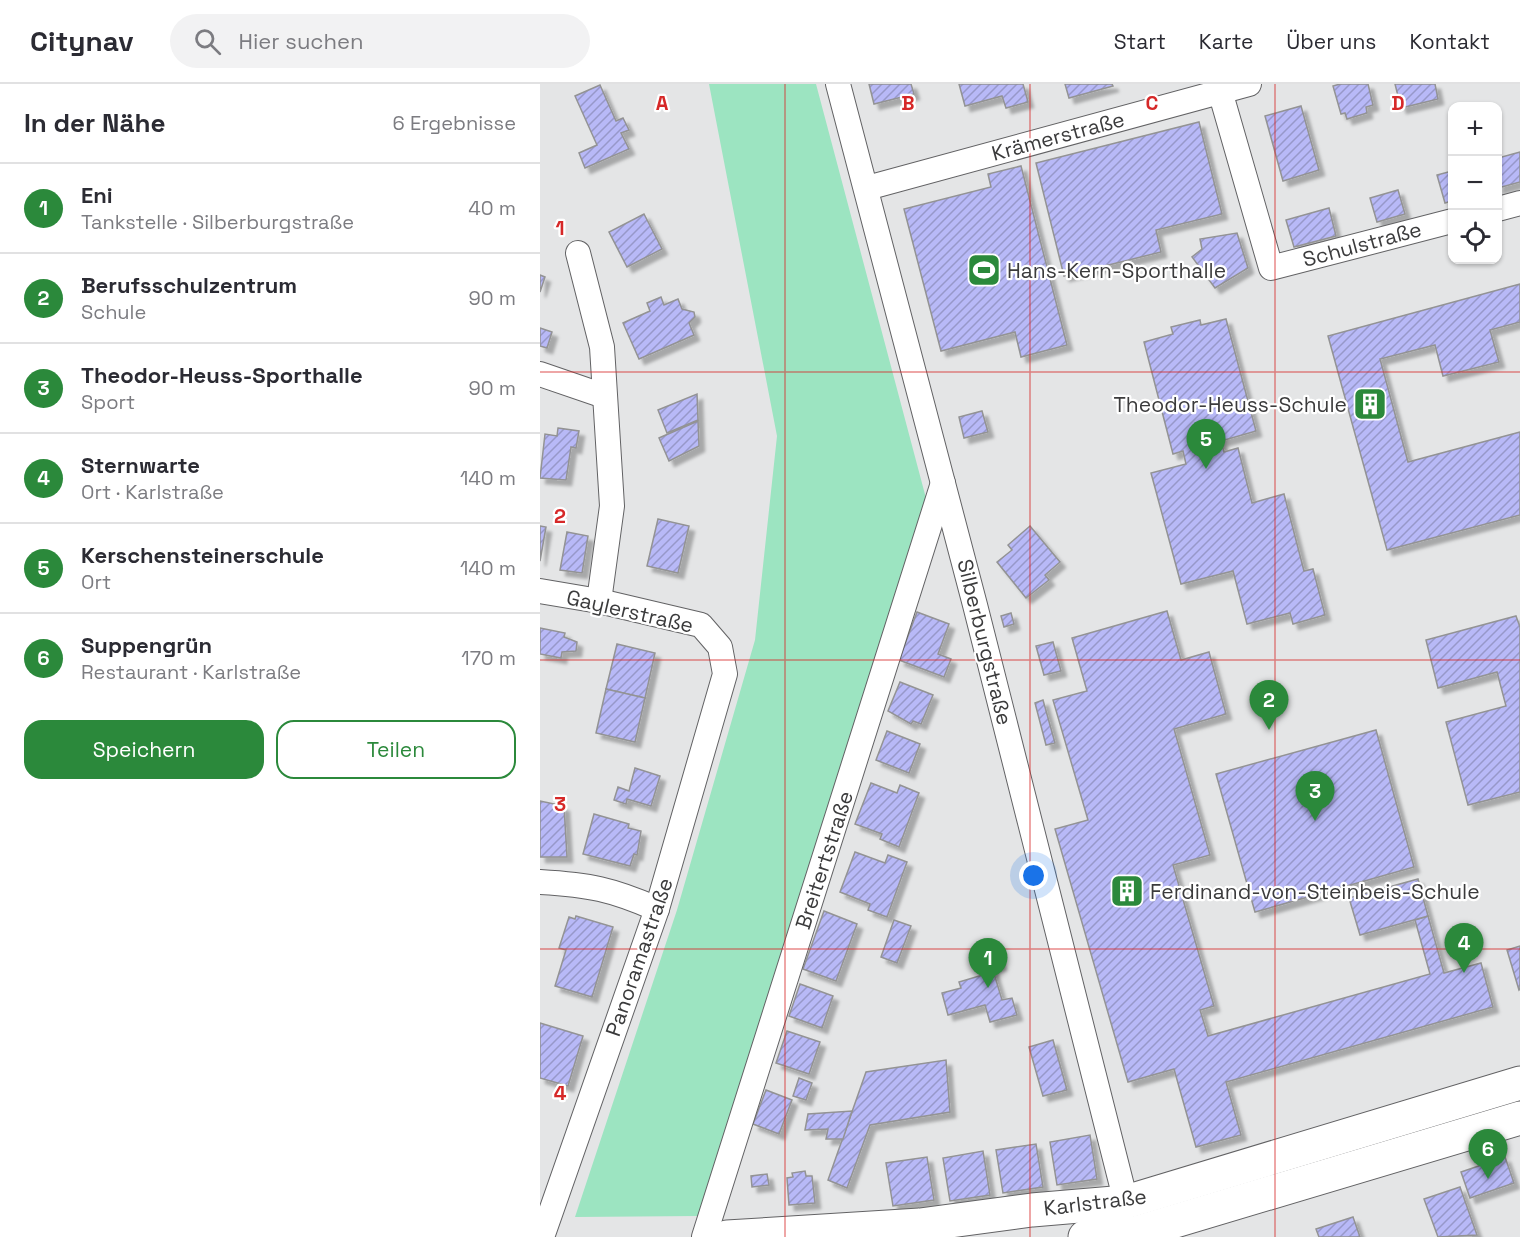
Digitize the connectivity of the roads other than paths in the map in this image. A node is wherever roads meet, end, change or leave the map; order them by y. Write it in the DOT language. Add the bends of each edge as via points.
graph roads {
  1 [pos="838,84"];
  2 [pos="1248,84"];
  3 [pos="1219,88"];
  4 [pos="867,188"];
  5 [pos="1520,203"];
  6 [pos="1502,208"];
  7 [pos="1448,221"];
  8 [pos="578,253"];
  9 [pos="540,374"];
  10 [pos="604,396"];
  11 [pos="943,483"];
  12 [pos="540,591"];
  13 [pos="599,602"];
  14 [pos="725,674"];
  15 [pos="540,882"];
  16 [pos="657,909"];
  17 [pos="1520,1083"];
  18 [pos="1520,1118"];
  19 [pos="1131,1217"];
  20 [pos="542,1237"];
  21 [pos="704,1237"];
  22 [pos="727,1237"];
  23 [pos="1085,1237"];
  1 -- 4 [label="street, Silberburgstraße"];
  2 -- 3 [label="street, Krämerstraße"];
  3 -- 4 [label="street, Krämerstraße"];
  3 -- 7 [label="street, Schulstraße" via="1271,268"];
  4 -- 11 [label="street, Silberburgstraße"];
  5 -- 6 [label="street"];
  8 -- 10 [label="street" via="603,347"];
  9 -- 10 [label="street"];
  10 -- 13 [label="street" via="612,506"];
  11 -- 19 [label="street, Silberburgstraße"];
  11 -- 21 [label="street, Breitertstraße"];
  12 -- 13 [label="street, Gaylerstraße"];
  13 -- 14 [label="street, Gaylerstraße" via="701,625 720,646"];
  14 -- 16 [label="street, Panoramastraße"];
  15 -- 16 [label="street" via="589,885 618,892"];
  16 -- 20 [label="street, Panoramastraße"];
  17 -- 19 [label="main road, Karlstraße"];
  18 -- 19 [label="main road, Karlstraße"];
  19 -- 22 [label="main road, Karlstraße" via="1032,1210 920,1225"];
  19 -- 23 [label="main road, Karlstraße"];
}
